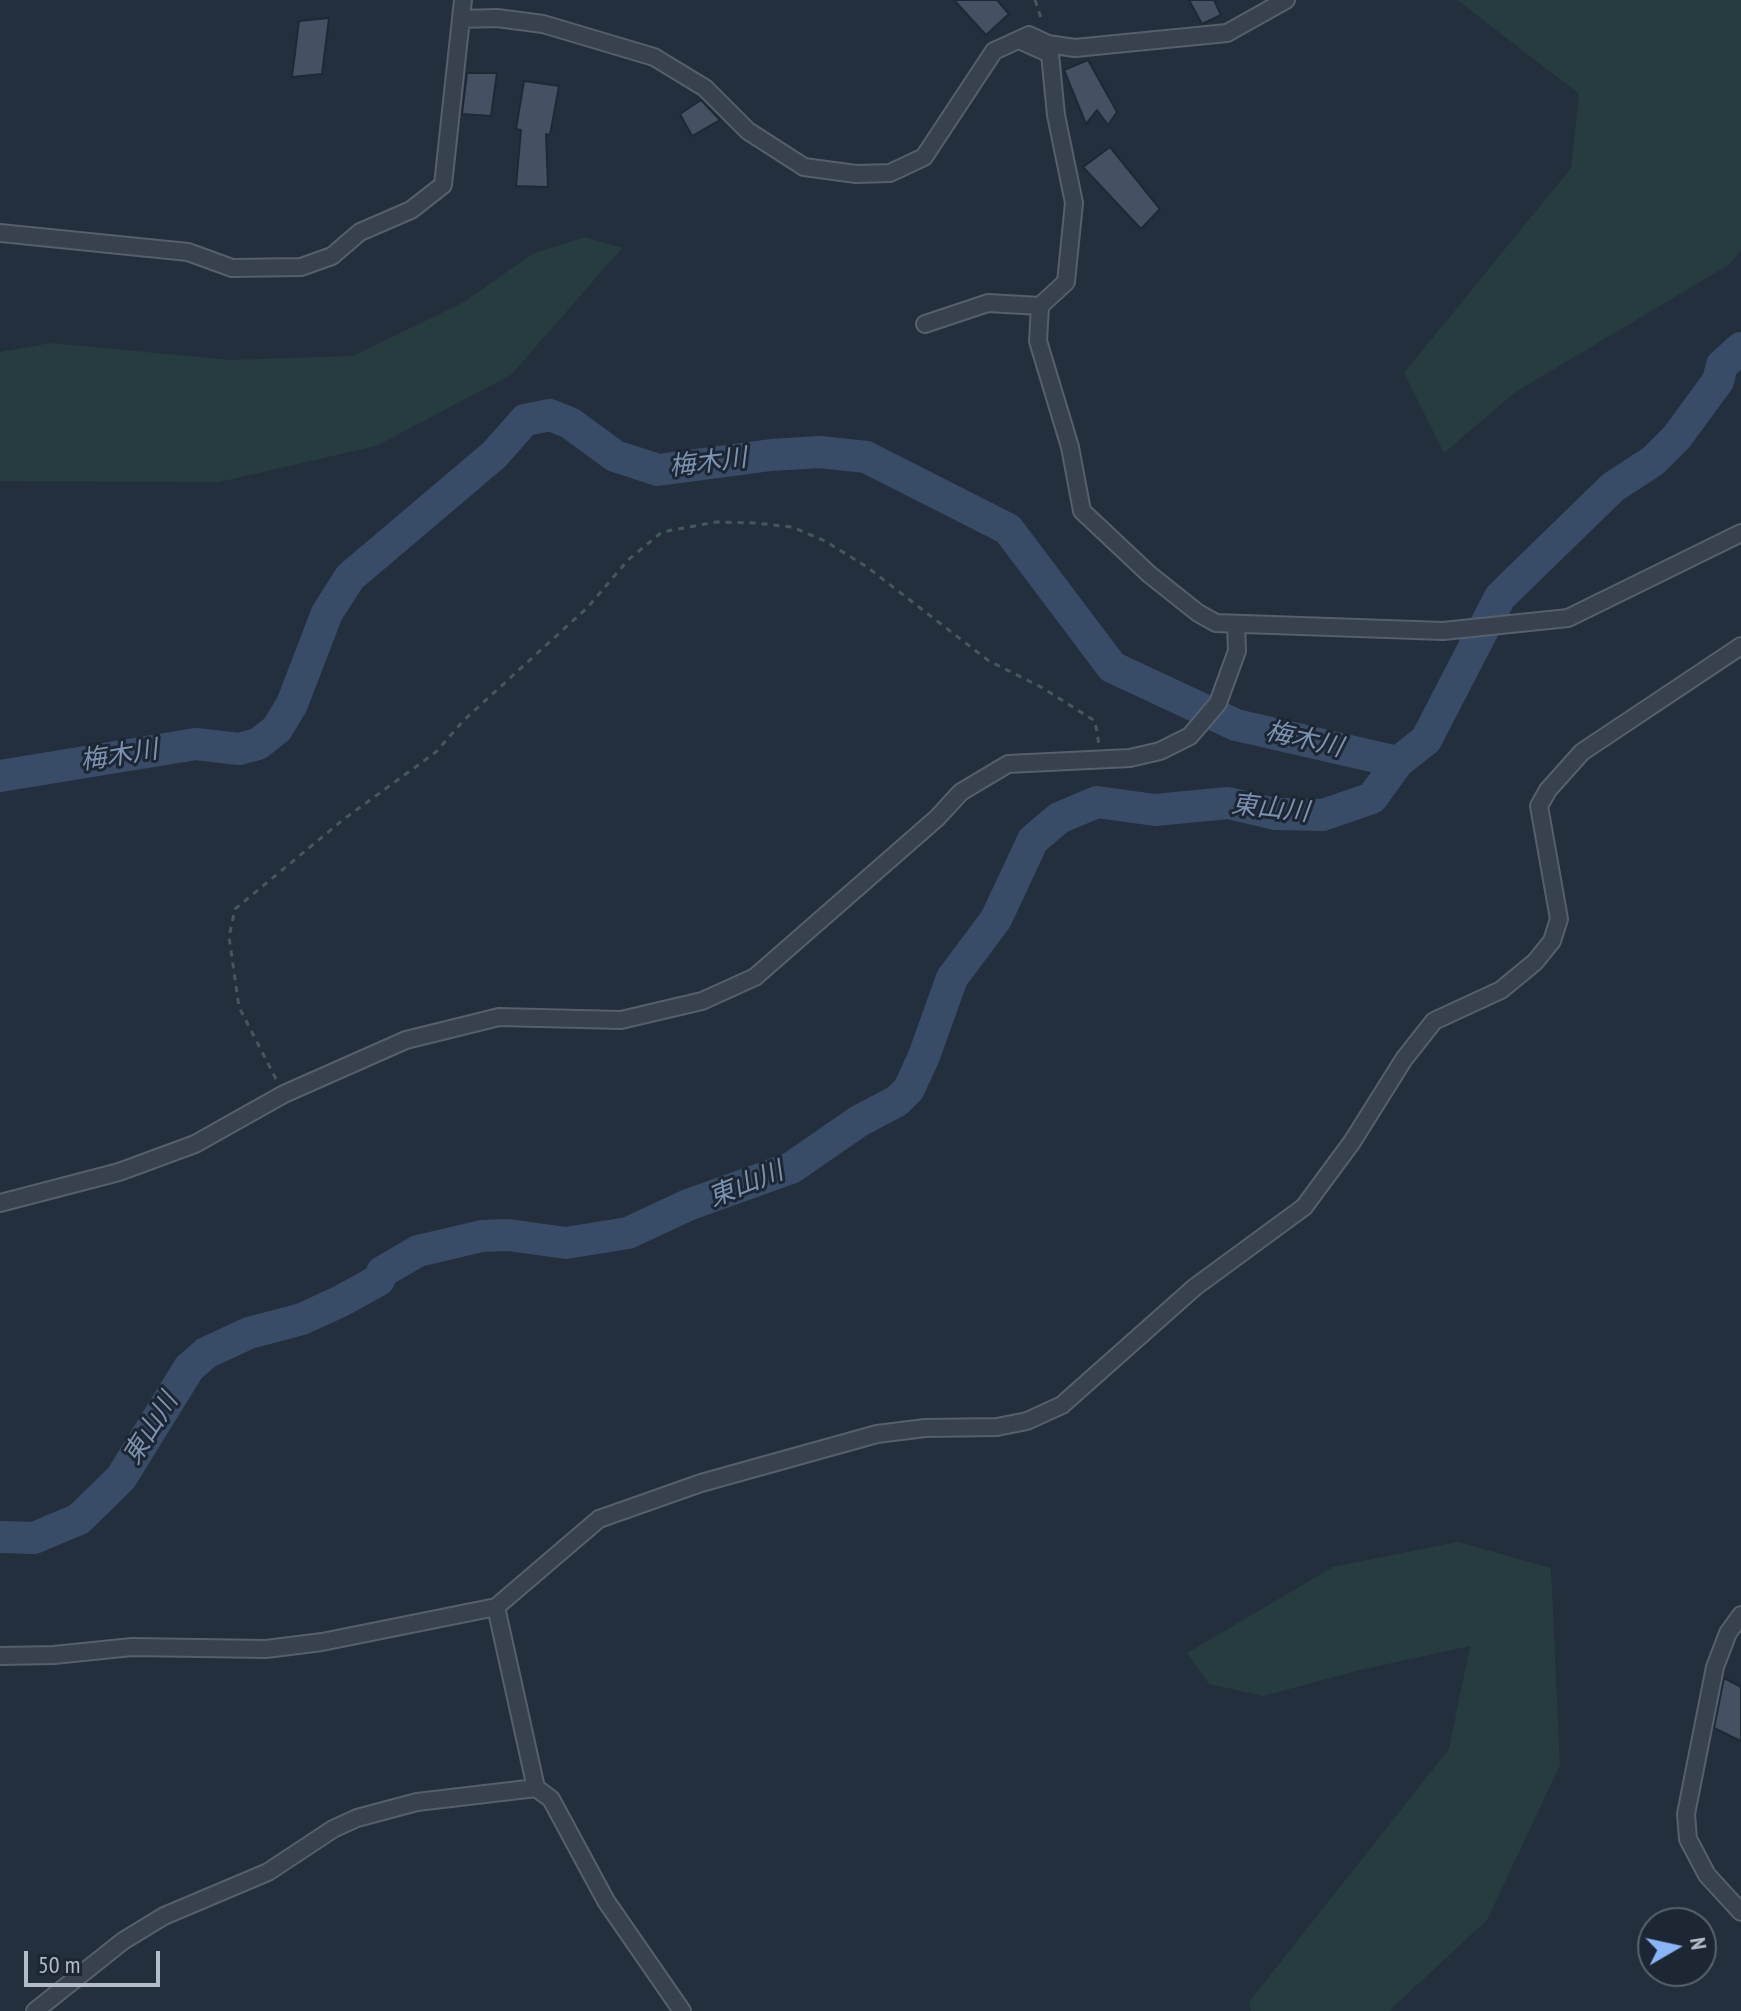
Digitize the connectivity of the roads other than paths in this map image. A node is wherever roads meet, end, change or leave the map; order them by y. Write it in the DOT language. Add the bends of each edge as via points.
graph roads {
  1 [pos="463,0"];
  2 [pos="1286,0"];
  3 [pos="461,19"];
  4 [pos="1019,40"];
  5 [pos="0,233"];
  6 [pos="1040,306"];
  7 [pos="925,324"];
  8 [pos="1741,533"];
  9 [pos="1236,624"];
  10 [pos="1741,646"];
  11 [pos="0,1203"];
  12 [pos="496,1607"];
  13 [pos="1741,1615"];
  14 [pos="0,1656"];
  15 [pos="536,1788"];
  16 [pos="1741,1912"];
  17 [pos="35,2011"];
  18 [pos="682,2011"];
  1 -- 3 [label="street"];
  2 -- 4 [label="street" via="1227,33 1075,48 1029,35"];
  3 -- 4 [label="street" via="543,24 654,57 705,88 748,131 804,167 856,174 890,173 924,157 994,51"];
  3 -- 5 [label="street" via="443,185 411,210 360,232 332,256 301,267 232,268 188,252"];
  4 -- 6 [label="street" via="1050,54 1074,203 1066,282"];
  6 -- 7 [label="street" via="988,303"];
  6 -- 9 [label="street" via="1038,341 1070,447 1082,511 1198,613 1216,623"];
  8 -- 9 [label="street" via="1568,618 1443,631"];
  9 -- 11 [label="street" via="1237,651 1218,703 1190,736 1160,751 1103,760 1008,764 961,792 755,977 702,1001 621,1020 499,1017 406,1040 284,1094 195,1144 119,1172"];
  10 -- 12 [label="street" via="1582,752 1548,790 1539,806 1559,919 1552,941 1535,962 1501,990 1434,1021 1304,1207 1195,1287 1062,1405 997,1427 877,1434 599,1519"];
  12 -- 14 [label="street" via="266,1649 132,1647"];
  12 -- 15 [label="street"];
  13 -- 16 [label="street" via="1715,1667 1686,1814 1688,1839 1707,1875"];
  15 -- 17 [label="street" via="417,1802 357,1818 268,1872 164,1916"];
  15 -- 18 [label="street" via="551,1799 606,1901"];
}
